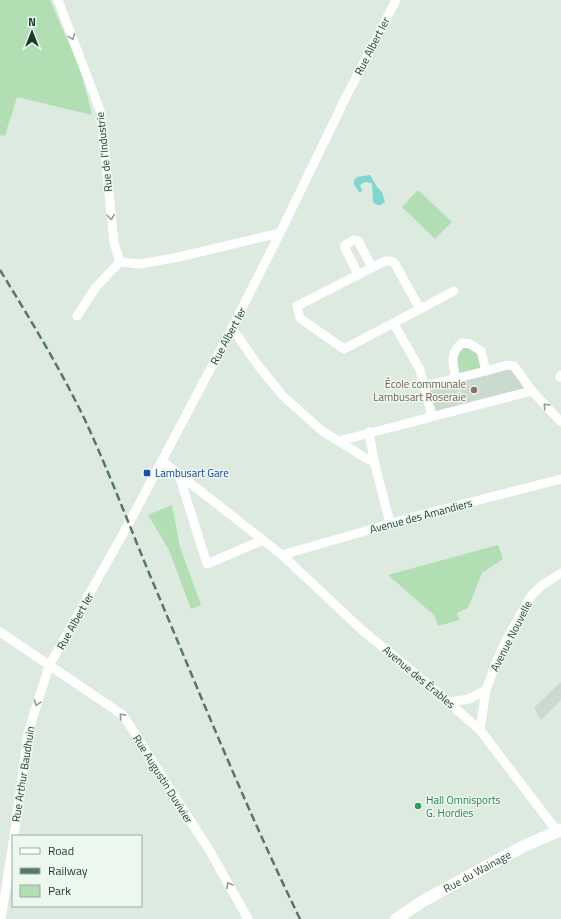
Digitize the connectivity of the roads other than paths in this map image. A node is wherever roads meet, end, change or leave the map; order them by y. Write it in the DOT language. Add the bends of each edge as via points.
graph roads {
  1 [pos="58,0"];
  2 [pos="396,0"];
  3 [pos="280,234"];
  4 [pos="120,262"];
  5 [pos="372,267"];
  6 [pos="358,274"];
  7 [pos="454,292"];
  8 [pos="420,310"];
  9 [pos="77,316"];
  10 [pos="394,324"];
  11 [pos="232,328"];
  12 [pos="486,371"];
  13 [pos="456,378"];
  14 [pos="424,386"];
  15 [pos="532,391"];
  16 [pos="432,416"];
  17 [pos="561,422"];
  18 [pos="369,432"];
  19 [pos="339,441"];
  20 [pos="162,461"];
  21 [pos="374,461"];
  22 [pos="179,475"];
  23 [pos="561,479"];
  24 [pos="390,523"];
  25 [pos="263,540"];
  26 [pos="282,555"];
  27 [pos="561,573"];
  28 [pos="0,632"];
  29 [pos="50,666"];
  30 [pos="486,690"];
  31 [pos="448,702"];
  32 [pos="480,730"];
  33 [pos="559,830"];
  34 [pos="14,835"];
  35 [pos="12,848"];
  36 [pos="1,919"];
  37 [pos="248,919"];
  38 [pos="396,919"];
  1 -- 4 [label="street, Rue de l'Industrie, one-way" via="101,113 114,243"];
  2 -- 3 [label="street, Rue Albert Ier"];
  3 -- 4 [label="street" via="140,264"];
  3 -- 11 [label="street, Rue Albert Ier"];
  4 -- 9 [label="street" via="96,287"];
  5 -- 6 [label="street"];
  5 -- 6 [label="street" via="358,241 354,240 345,248"];
  5 -- 8 [label="street" via="385,261 392,261"];
  6 -- 10 [label="street" via="297,306 300,318 344,349"];
  7 -- 8 [label="street"];
  8 -- 10 [label="street"];
  10 -- 14 [label="street" via="420,370"];
  11 -- 19 [label="street" via="283,396 322,430"];
  11 -- 20 [label="street, Rue Albert Ier"];
  12 -- 13 [label="street"];
  12 -- 13 [label="street" via="481,351 470,344 462,343 452,358"];
  12 -- 15 [label="street" via="507,364 514,366"];
  13 -- 14 [label="street"];
  14 -- 16 [label="street"];
  15 -- 16 [label="street"];
  17 -- 15 [label="street, one-way"];
  16 -- 18 [label="street"];
  18 -- 19 [label="street"];
  18 -- 21 [label="street"];
  19 -- 21 [label="street"];
  20 -- 22 [label="street, Avenue des Érables"];
  20 -- 29 [label="street, Rue Albert Ier"];
  21 -- 24 [label="street"];
  22 -- 25 [label="street, Avenue des Érables"];
  22 -- 25 [label="street" via="207,564"];
  23 -- 24 [label="street, Avenue des Amandiers"];
  24 -- 26 [label="street, Avenue des Amandiers"];
  25 -- 26 [label="street, Avenue des Érables"];
  26 -- 31 [label="street, Avenue des Érables" via="363,631"];
  27 -- 30 [label="street, Avenue Nouvelle" via="531,596 497,660"];
  28 -- 29 [label="street, Rue Augustin Duvivier"];
  29 -- 34 [label="street, Rue Arthur Baudhuin, one-way" via="28,733"];
  37 -- 29 [label="street, Rue Augustin Duvivier, one-way" via="211,853 123,715"];
  30 -- 31 [label="street" via="469,699"];
  30 -- 32 [label="street, Avenue Nouvelle"];
  31 -- 32 [label="street, Avenue des Érables"];
  32 -- 33 [label="street, Avenue des Érables"];
  33 -- 38 [label="main road, Rue du Wainage" via="522,847 423,901"];
  35 -- 36 [label="street"];
}
